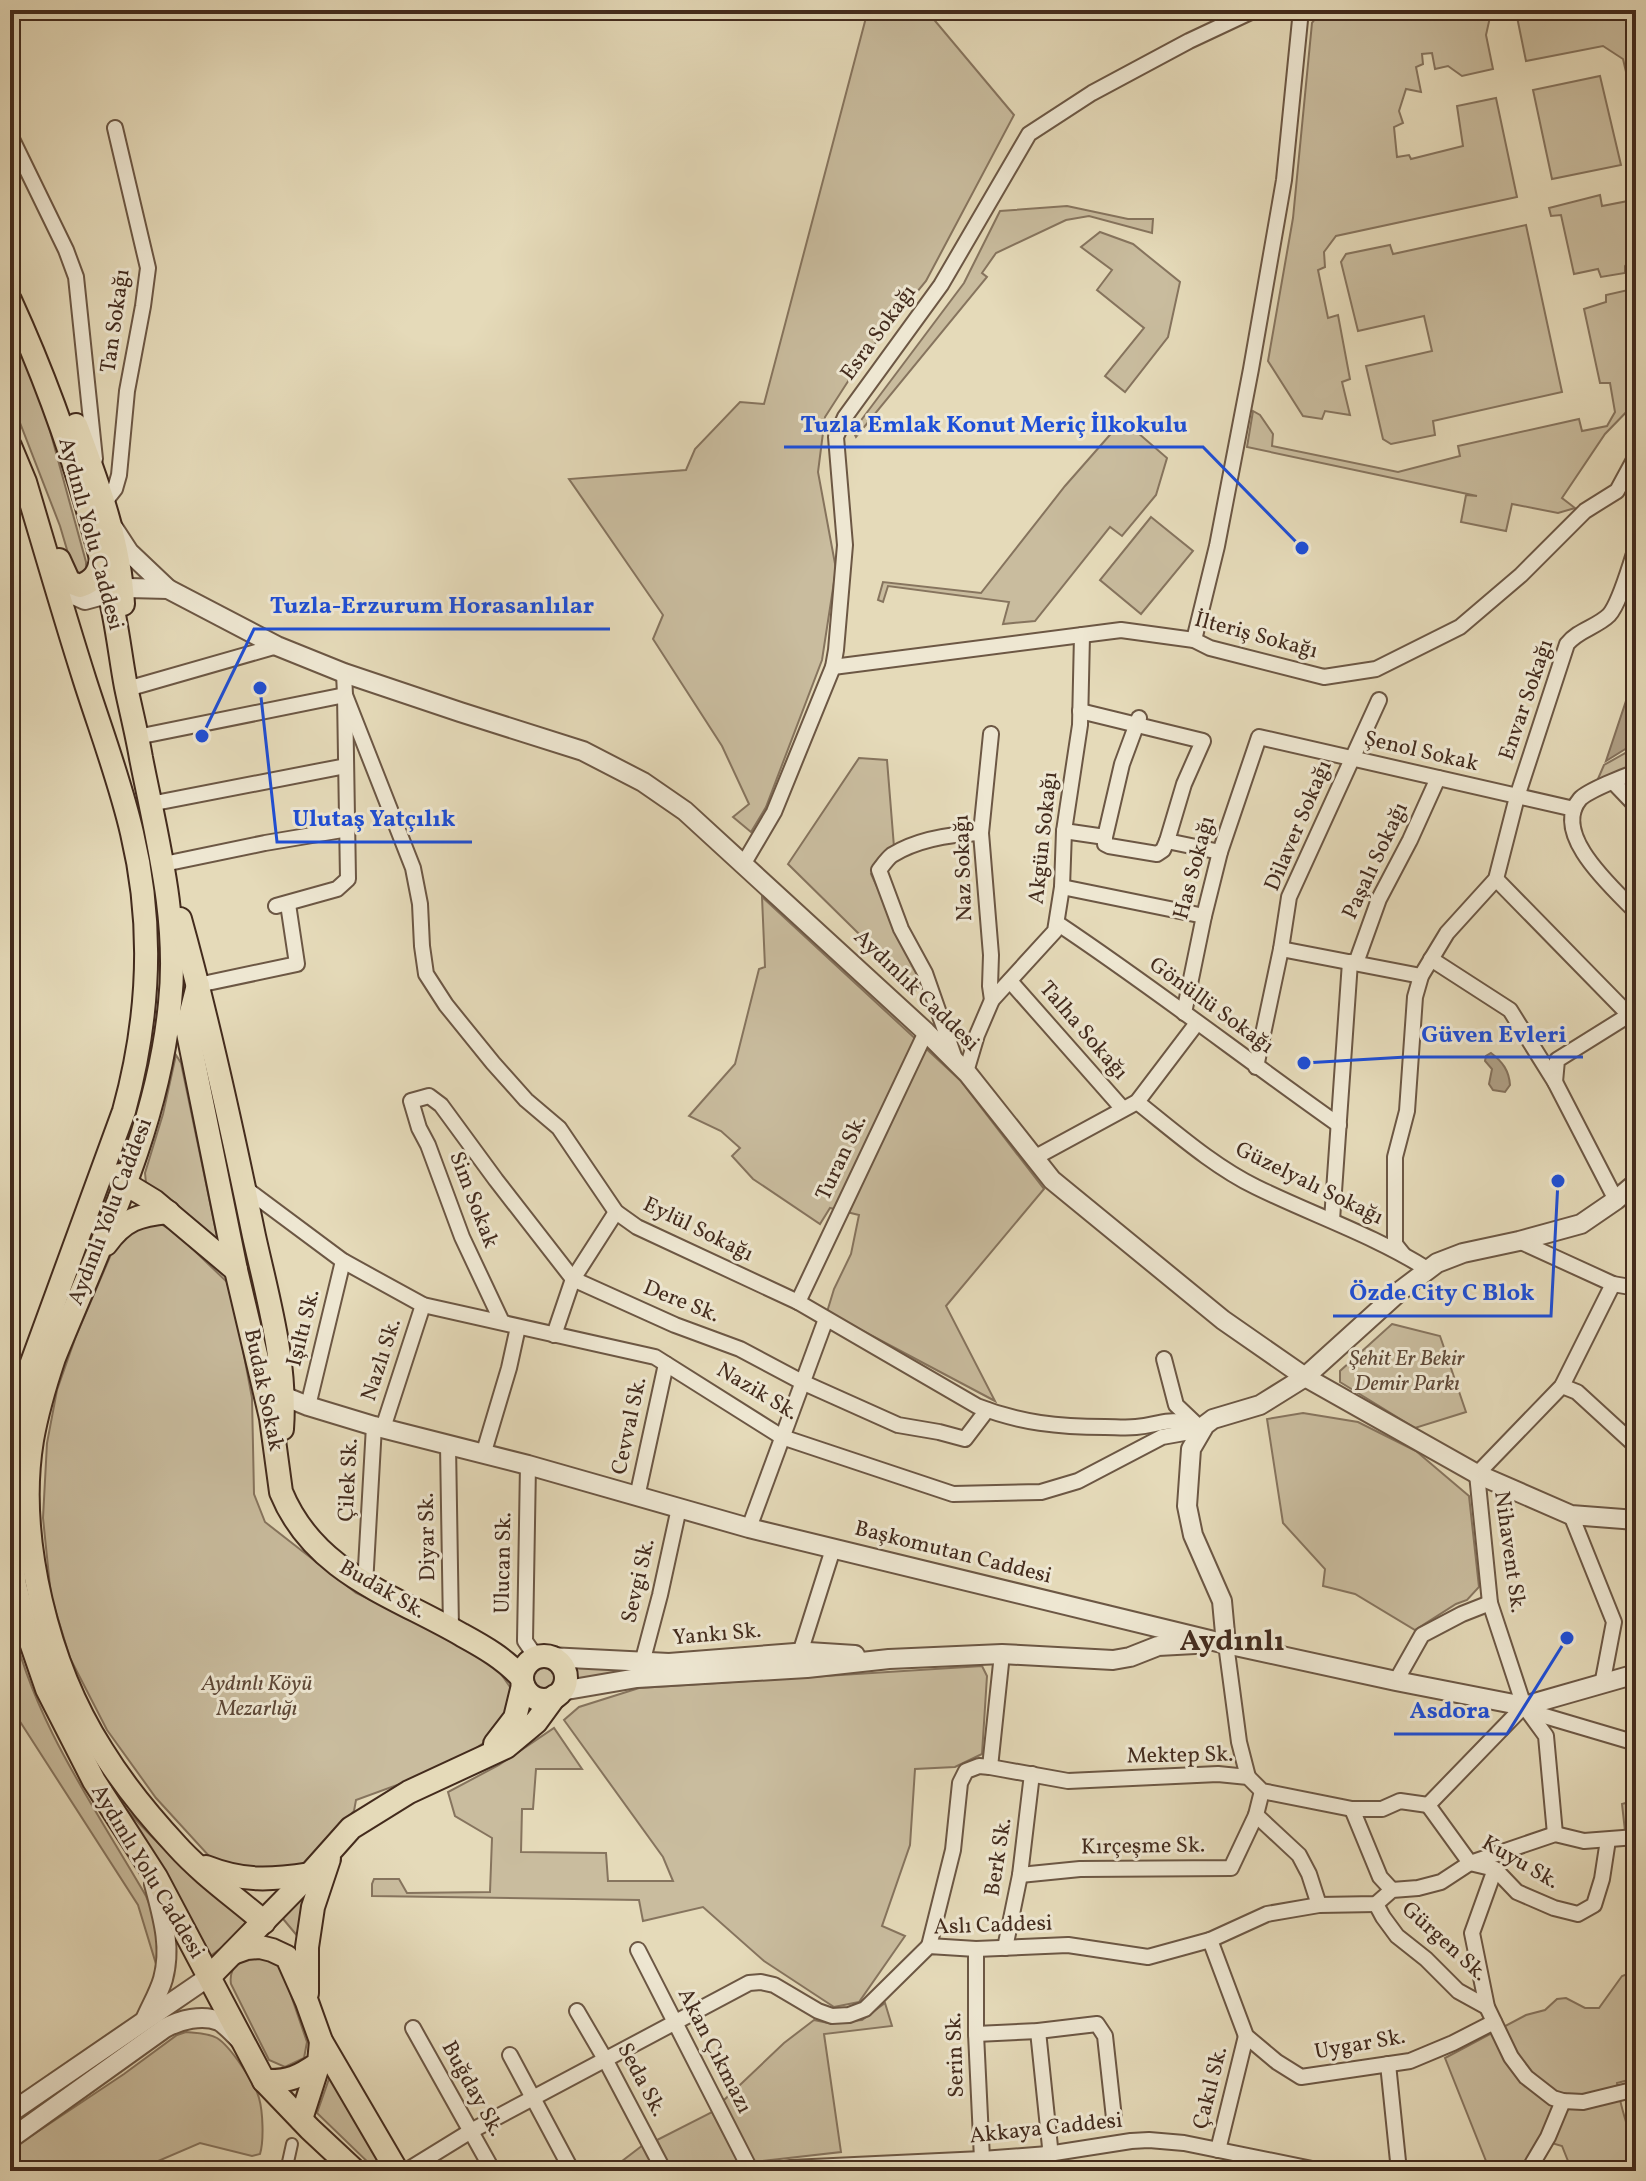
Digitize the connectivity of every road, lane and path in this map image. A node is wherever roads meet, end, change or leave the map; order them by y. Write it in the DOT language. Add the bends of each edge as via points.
graph roads {
  1 [pos="1255,10"];
  2 [pos="1301,10"];
  3 [pos="115,128"];
  4 [pos="10,135"];
  5 [pos="10,283"];
  6 [pos="10,300"];
  7 [pos="10,446"];
  8 [pos="1636,456"];
  9 [pos="119,475"];
  10 [pos="96,480"];
  11 [pos="25,482"];
  12 [pos="106,511"];
  13 [pos="1636,548"];
  14 [pos="101,559"];
  15 [pos="69,582"];
  16 [pos="168,589"];
  17 [pos="122,593"];
  18 [pos="1082,635"];
  19 [pos="1194,640"];
  20 [pos="277,646"];
  21 [pos="833,667"];
  22 [pos="344,673"];
  23 [pos="127,689"];
  24 [pos="345,695"];
  25 [pos="1379,700"];
  26 [pos="1080,718"];
  27 [pos="1138,721"];
  28 [pos="991,734"];
  29 [pos="137,737"];
  30 [pos="1259,737"];
  31 [pos="1352,759"];
  32 [pos="346,766"];
  33 [pos="1636,772"];
  34 [pos="1438,778"];
  35 [pos="1613,782"];
  36 [pos="1517,797"];
  37 [pos="150,804"];
  38 [pos="1636,806"];
  39 [pos="1574,809"];
  40 [pos="348,829"];
  41 [pos="1064,831"];
  42 [pos="981,833"];
  43 [pos="1105,837"];
  44 [pos="1167,841"];
  45 [pos="1220,852"];
  46 [pos="744,863"];
  47 [pos="164,864"];
  48 [pos="1496,879"];
  49 [pos="1062,887"];
  50 [pos="1636,912"];
  51 [pos="1204,916"];
  52 [pos="1057,923"];
  53 [pos="1281,949"];
  54 [pos="1431,959"];
  55 [pos="1353,963"];
  56 [pos="1421,976"];
  57 [pos="1010,981"];
  58 [pos="198,985"];
  59 [pos="992,1000"];
  60 [pos="1184,1013"];
  61 [pos="1632,1019"];
  62 [pos="1197,1023"];
  63 [pos="143,1025"];
  64 [pos="926,1032"];
  65 [pos="1256,1067"];
  66 [pos="961,1068"];
  67 [pos="1555,1082"];
  68 [pos="419,1099"];
  69 [pos="1137,1102"];
  70 [pos="1123,1109"];
  71 [pos="1339,1125"];
  72 [pos="1034,1158"];
  73 [pos="1636,1183"];
  74 [pos="126,1184"];
  75 [pos="245,1188"];
  76 [pos="222,1194"];
  77 [pos="1616,1200"];
  78 [pos="168,1212"];
  79 [pos="616,1212"];
  80 [pos="250,1216"];
  81 [pos="1332,1220"];
  82 [pos="1519,1241"];
  83 [pos="1403,1254"];
  84 [pos="343,1261"];
  85 [pos="91,1269"];
  86 [pos="1427,1269"];
  87 [pos="236,1270"];
  88 [pos="573,1279"];
  89 [pos="1613,1284"];
  90 [pos="1636,1288"];
  91 [pos="798,1302"];
  92 [pos="423,1305"];
  93 [pos="826,1319"];
  94 [pos="502,1322"];
  95 [pos="518,1327"];
  96 [pos="554,1335"];
  97 [pos="1164,1359"];
  98 [pos="666,1364"];
  99 [pos="1305,1377"];
  100 [pos="802,1382"];
  101 [pos="1562,1386"];
  102 [pos="274,1392"];
  103 [pos="308,1406"];
  104 [pos="987,1410"];
  105 [pos="378,1427"];
  106 [pos="1201,1430"];
  107 [pos="782,1437"];
  108 [pos="448,1445"];
  109 [pos="1636,1446"];
  110 [pos="483,1455"];
  111 [pos="279,1462"];
  112 [pos="528,1465"];
  113 [pos="10,1471"];
  114 [pos="1477,1474"];
  115 [pos="637,1497"];
  116 [pos="679,1508"];
  117 [pos="1571,1515"];
  118 [pos="1636,1520"];
  119 [pos="749,1528"];
  120 [pos="10,1541"];
  121 [pos="833,1549"];
  122 [pos="365,1585"];
  123 [pos="1490,1603"];
  124 [pos="451,1628"];
  125 [pos="1226,1644"];
  126 [pos="800,1653"];
  127 [pos="1002,1654"];
  128 [pos="889,1659"];
  129 [pos="642,1663"];
  130 [pos="532,1668"];
  131 [pos="1636,1674"];
  132 [pos="1396,1681"];
  133 [pos="1602,1685"];
  134 [pos="558,1693"];
  135 [pos="1524,1706"];
  136 [pos="1636,1743"];
  137 [pos="476,1761"];
  138 [pos="990,1767"];
  139 [pos="1032,1774"];
  140 [pos="1248,1777"];
  141 [pos="1262,1791"];
  142 [pos="1428,1805"];
  143 [pos="1352,1809"];
  144 [pos="1256,1815"];
  145 [pos="1555,1834"];
  146 [pos="1636,1837"];
  147 [pos="1608,1840"];
  148 [pos="332,1850"];
  149 [pos="193,1862"];
  150 [pos="1470,1863"];
  151 [pos="149,1866"];
  152 [pos="1495,1869"];
  153 [pos="310,1874"];
  154 [pos="1020,1875"];
  155 [pos="1392,1890"];
  156 [pos="1376,1904"];
  157 [pos="1319,1905"];
  158 [pos="264,1922"];
  159 [pos="1210,1940"];
  160 [pos="929,1946"];
  161 [pos="1005,1948"];
  162 [pos="976,1949"];
  163 [pos="638,1950"];
  164 [pos="233,1953"];
  165 [pos="210,1976"];
  166 [pos="307,2002"];
  167 [pos="1487,2007"];
  168 [pos="577,2011"];
  169 [pos="145,2020"];
  170 [pos="675,2022"];
  171 [pos="1494,2022"];
  172 [pos="413,2028"];
  173 [pos="1038,2031"];
  174 [pos="976,2034"];
  175 [pos="1246,2036"];
  176 [pos="245,2044"];
  177 [pos="320,2052"];
  178 [pos="510,2055"];
  179 [pos="605,2059"];
  180 [pos="1388,2064"];
  181 [pos="264,2081"];
  182 [pos="1636,2089"];
  183 [pos="532,2098"];
  184 [pos="1563,2101"];
  185 [pos="10,2113"];
  186 [pos="1114,2118"];
  187 [pos="301,2119"];
  188 [pos="471,2131"];
  189 [pos="10,2139"];
  190 [pos="292,2144"];
  191 [pos="1218,2150"];
  192 [pos="1048,2154"];
  193 [pos="982,2159"];
  194 [pos="286,2171"];
  195 [pos="355,2171"];
  196 [pos="397,2171"];
  197 [pos="406,2171"];
  198 [pos="493,2171"];
  199 [pos="572,2171"];
  200 [pos="664,2171"];
  201 [pos="751,2171"];
  202 [pos="773,2171"];
  203 [pos="1044,2171"];
  204 [pos="1322,2171"];
  205 [pos="1399,2171"];
  206 [pos="1528,2171"];
  1 -- 21 [label="street, Esra Sokağı" via="1092,93 1029,134 941,285 845,417 836,437 845,545"];
  2 -- 19 [label="street" via="1282,196 1217,546"];
  3 -- 9 [label="street, Tan Sokağı" via="148,268"];
  4 -- 10 [label="street, Aydınlı Yolu Caddesi" via="76,277"];
  5 -- 10 [label="main road" via="47,351"];
  6 -- 14 [label="main road, Aydınlı Yolu Caddesi" via="48,388"];
  7 -- 11 [label="main road, Aydınlı Yolu Caddesi"];
  8 -- 19 [label="street, İlteriş Sokağı" via="1617,491 1585,511 1470,619 1376,669 1324,677"];
  9 -- 12 [label="street, Aydınlı Yolu Caddesi"];
  10 -- 12 [label="main road"];
  11 -- 15 [label="main road"];
  11 -- 63 [label="main road, Aydınlı Yolu Caddesi" via="133,835 146,943"];
  12 -- 16 [label="street" via="129,552"];
  12 -- 17 [label="main road"];
  13 -- 36 [label="street, Envar Sokağı" via="1609,615 1567,644"];
  14 -- 15 [label="main road" via="90,581 80,586"];
  14 -- 17 [label="main road, Aydınlı Yolu Caddesi"];
  15 -- 17 [label="street, Aydınlık Caddesi" via="80,599"];
  16 -- 17 [label="street, Aydınlık Caddesi"];
  16 -- 20 [label="street, Aydınlık Caddesi"];
  17 -- 23 [label="main road, Aydınlı Yolu Caddesi"];
  18 -- 19 [label="street, İlteriş Sokağı" via="1121,630"];
  18 -- 21 [label="street, İlteriş Sokağı"];
  18 -- 26 [label="street, Akgün Sokağı"];
  20 -- 22 [label="street, Aydınlık Caddesi"];
  20 -- 23 [label="street"];
  21 -- 46 [label="street, Esra Sokağı" via="774,812"];
  22 -- 24 [label="street, Eylül Sokağı"];
  22 -- 46 [label="street, Aydınlık Caddesi" via="583,751 685,811"];
  23 -- 29 [label="main road, Aydınlı Yolu Caddesi"];
  24 -- 29 [label="street"];
  24 -- 32 [label="street"];
  24 -- 79 [label="street, Eylül Sokağı" via="413,868 426,974 493,1063 559,1128"];
  25 -- 31 [label="street, Dilaver Sokağı"];
  26 -- 27 [label="street"];
  26 -- 41 [label="street, Akgün Sokağı"];
  27 -- 43 [label="street"];
  27 -- 44 [label="street" via="1203,741"];
  28 -- 42 [label="street, Naz Sokağı"];
  29 -- 37 [label="main road, Aydınlı Yolu Caddesi"];
  30 -- 31 [label="street, Şenol Sokak"];
  30 -- 45 [label="street, Has Sokağı"];
  31 -- 34 [label="street, Şenol Sokak"];
  31 -- 53 [label="street, Dilaver Sokağı" via="1289,897"];
  32 -- 37 [label="street"];
  32 -- 40 [label="street"];
  33 -- 35 [label="street"];
  34 -- 36 [label="street, Şenol Sokak"];
  34 -- 55 [label="street, Paşalı Sokağı"];
  35 -- 38 [label="street"];
  35 -- 39 [label="street" via="1582,797"];
  36 -- 39 [label="street, Şenol Sokak"];
  36 -- 48 [label="street, Envar Sokağı"];
  37 -- 47 [label="main road, Aydınlı Yolu Caddesi"];
  39 -- 50 [label="street" via="1572,824 1583,853"];
  40 -- 47 [label="street"];
  40 -- 58 [label="street" via="348,879 337,889 282,905 297,964"];
  41 -- 43 [label="street"];
  41 -- 49 [label="street, Akgün Sokağı"];
  42 -- 59 [label="street, Naz Sokağı"];
  42 -- 66 [label="street" via="917,844 891,856 879,870"];
  43 -- 44 [label="street" via="1109,846 1157,854"];
  44 -- 45 [label="street"];
  45 -- 51 [label="street, Has Sokağı"];
  46 -- 64 [label="street, Aydınlık Caddesi"];
  47 -- 58 [label="main road, Budak Sokak"];
  47 -- 74 [label="main road, Aydınlı Yolu Caddesi" via="171,926 170,1002 156,1084"];
  48 -- 54 [label="street"];
  48 -- 61 [label="street"];
  49 -- 51 [label="street"];
  49 -- 52 [label="street, Akgün Sokağı"];
  51 -- 60 [label="street, Has Sokağı"];
  52 -- 57 [label="street, Akgün Sokağı"];
  52 -- 60 [label="street, Gönüllü Sokağı"];
  53 -- 55 [label="street"];
  53 -- 65 [label="street, Dilaver Sokağı"];
  54 -- 56 [label="street"];
  54 -- 67 [label="street" via="1510,1010"];
  55 -- 56 [label="street"];
  55 -- 71 [label="street, Paşalı Sokağı"];
  56 -- 83 [label="street" via="1407,1111 1395,1157 1395,1244"];
  57 -- 59 [label="street, Akgün Sokağı"];
  57 -- 70 [label="street, Talha Sokağı"];
  58 -- 75 [label="main road, Budak Sokak"];
  58 -- 76 [label="main road, Budak Sokak" via="187,1028"];
  59 -- 66 [label="street, Akgün Sokağı"];
  60 -- 62 [label="street, Gönüllü Sokağı"];
  61 -- 67 [label="street" via="1557,1060"];
  62 -- 65 [label="street, Gönüllü Sokağı"];
  62 -- 69 [label="street"];
  63 -- 74 [label="main road" via="137,1099 118,1166"];
  63 -- 113 [label="main road, Aydınlı Yolu Caddesi" via="124,1111 23,1387"];
  64 -- 66 [label="street, Aydınlık Caddesi"];
  64 -- 91 [label="street, Turan Sk."];
  65 -- 71 [label="street, Gönüllü Sokağı"];
  66 -- 72 [label="street, Aydınlık Caddesi"];
  67 -- 77 [label="street"];
  68 -- 88 [label="street, Dere Sk." via="429,1096 441,1105"];
  68 -- 94 [label="street, Sim Sokak" via="411,1101 419,1128"];
  69 -- 70 [label="street"];
  69 -- 81 [label="street, Güzelyalı Sokağı" via="1220,1166"];
  70 -- 72 [label="street"];
  71 -- 81 [label="street, Paşalı Sokağı"];
  72 -- 99 [label="street, Aydınlık Caddesi" via="1052,1180 1223,1320"];
  73 -- 77 [label="street, Nazik Sk."];
  74 -- 78 [label="main road"];
  74 -- 85 [label="main road, Aydınlı Yolu Caddesi"];
  75 -- 80 [label="main road, Budak Sokak"];
  75 -- 84 [label="street, Nazik Sk."];
  76 -- 80 [label="street"];
  76 -- 87 [label="main road, Budak Sokak"];
  77 -- 82 [label="street, Nazik Sk." via="1581,1224"];
  78 -- 85 [label="main road" via="124,1224"];
  78 -- 87 [label="main road"];
  79 -- 88 [label="street"];
  79 -- 91 [label="street, Eylül Sokağı" via="637,1227"];
  80 -- 102 [label="main road, Budak Sokak" via="281,1362"];
  81 -- 83 [label="street, Güzelyalı Sokağı"];
  82 -- 86 [label="street, Nazik Sk." via="1449,1257"];
  82 -- 89 [label="street"];
  83 -- 86 [label="street, Güzelyalı Sokağı"];
  84 -- 92 [label="street, Nazik Sk."];
  84 -- 103 [label="street, Işıltı Sk."];
  85 -- 149 [label="main road, Aydınlı Yolu Caddesi" via="49,1373 32,1440 28,1482 34,1568 58,1657 90,1729 122,1779"];
  86 -- 99 [label="street, Nazik Sk."];
  87 -- 102 [label="main road, Budak Sokak"];
  88 -- 96 [label="street"];
  88 -- 100 [label="street, Dere Sk." via="740,1349"];
  89 -- 90 [label="street"];
  89 -- 101 [label="street, Nihavent Sk."];
  91 -- 93 [label="street, Eylül Sokağı"];
  92 -- 94 [label="street, Nazik Sk."];
  92 -- 105 [label="street, Nazlı Sk."];
  93 -- 100 [label="street"];
  93 -- 104 [label="street, Eylül Sokağı"];
  94 -- 95 [label="street, Nazik Sk."];
  95 -- 96 [label="street, Nazik Sk."];
  95 -- 110 [label="street"];
  96 -- 98 [label="street, Nazik Sk." via="655,1357"];
  97 -- 106 [label="street" via="1176,1405"];
  98 -- 107 [label="street, Nazik Sk."];
  98 -- 115 [label="street, Cevval Sk."];
  99 -- 106 [label="street, Nazik Sk." via="1260,1405 1213,1419"];
  99 -- 114 [label="street, Aydınlık Caddesi"];
  100 -- 104 [label="street, Dere Sk." via="898,1425 965,1439"];
  100 -- 107 [label="street"];
  101 -- 109 [label="street" via="1577,1392"];
  101 -- 114 [label="street, Nihavent Sk."];
  102 -- 103 [label="street, Başkomutan Caddesi"];
  102 -- 111 [label="main road, Budak Sokak"];
  103 -- 105 [label="street, Başkomutan Caddesi"];
  104 -- 106 [label="street, Eylül Sokağı" via="1039,1424 1137,1427 1179,1420"];
  105 -- 108 [label="street, Başkomutan Caddesi"];
  105 -- 122 [label="street, Çilek Sk."];
  106 -- 107 [label="street, Nazik Sk." via="1162,1437 1078,1481 1041,1492 953,1494"];
  106 -- 125 [label="street" via="1191,1449 1187,1506 1193,1535 1222,1601"];
  107 -- 119 [label="street"];
  108 -- 110 [label="street, Başkomutan Caddesi"];
  108 -- 124 [label="street, Diyar Sk."];
  110 -- 112 [label="street, Başkomutan Caddesi"];
  111 -- 122 [label="main road, Budak Sk." via="281,1492 314,1545"];
  112 -- 115 [label="street, Başkomutan Caddesi"];
  112 -- 130 [label="street, Ulucan Sk." via="525,1641"];
  114 -- 117 [label="street, Aydınlık Caddesi"];
  114 -- 123 [label="street, Nihavent Sk."];
  115 -- 116 [label="street, Başkomutan Caddesi"];
  116 -- 119 [label="street, Başkomutan Caddesi"];
  116 -- 129 [label="street, Sevgi Sk."];
  117 -- 118 [label="street, Aydınlık Caddesi"];
  117 -- 133 [label="street" via="1614,1622"];
  119 -- 121 [label="street, Başkomutan Caddesi"];
  120 -- 151 [label="main road, Aydınlı Yolu Caddesi" via="15,1585 47,1689 94,1781"];
  121 -- 125 [label="street, Başkomutan Caddesi"];
  121 -- 126 [label="street"];
  122 -- 124 [label="main road, Budak Sk."];
  123 -- 132 [label="street" via="1422,1635"];
  123 -- 135 [label="street, Nihavent Sk."];
  124 -- 130 [label="main road, Budak Sk."];
  125 -- 127 [label="street, Yankı Sk." via="1158,1646 1113,1660"];
  125 -- 132 [label="street, Başkomutan Caddesi"];
  125 -- 140 [label="street"];
  126 -- 128 [label="street, Yankı Sk."];
  126 -- 129 [label="street, Yankı Sk."];
  127 -- 128 [label="street, Yankı Sk."];
  127 -- 138 [label="street"];
  128 -- 134 [label="street, Yankı Sk." via="637,1678"];
  129 -- 130 [label="street, Yankı Sk."];
  130 -- 134 [label="main road, Budak Sk." via="531,1695 549,1699"];
  130 -- 134 [label="main road" via="561,1664 564,1685"];
  130 -- 137 [label="main road" via="515,1718"];
  131 -- 133 [label="street, Başkomutan Caddesi"];
  132 -- 135 [label="street, Başkomutan Caddesi"];
  133 -- 135 [label="street, Başkomutan Caddesi"];
  134 -- 137 [label="main road" via="526,1732"];
  135 -- 136 [label="street"];
  135 -- 142 [label="street"];
  135 -- 145 [label="street, Nihavent Sk." via="1546,1736"];
  137 -- 148 [label="main road" via="397,1799 351,1828"];
  138 -- 139 [label="street, Mektep Sk."];
  138 -- 160 [label="street" via="966,1771 960,1783 953,1850"];
  139 -- 140 [label="street, Mektep Sk." via="1068,1781"];
  139 -- 154 [label="street, Berk Sk."];
  140 -- 141 [label="street, Mektep Sk."];
  141 -- 143 [label="street"];
  141 -- 144 [label="street, Kırçeşme Sk."];
  142 -- 143 [label="street" via="1400,1801 1382,1809"];
  142 -- 150 [label="street, Kuyu Sk."];
  143 -- 155 [label="street" via="1380,1877"];
  144 -- 154 [label="street, Kırçeşme Sk." via="1231,1868 1080,1869"];
  144 -- 157 [label="street" via="1299,1855"];
  145 -- 147 [label="street"];
  145 -- 150 [label="street"];
  146 -- 147 [label="street"];
  147 -- 152 [label="street, Kuyu Sk." via="1594,1905 1578,1914 1517,1892"];
  148 -- 153 [label="main road"];
  148 -- 166 [label="main road" via="313,1907"];
  149 -- 153 [label="main road" via="245,1878"];
  149 -- 158 [label="main road, Aydınlı Yolu Caddesi"];
  150 -- 152 [label="street, Kuyu Sk."];
  150 -- 155 [label="street" via="1441,1882"];
  151 -- 165 [label="main road, Aydınlı Yolu Caddesi"];
  151 -- 169 [label="street" via="166,1932 166,1957 163,1979"];
  152 -- 167 [label="street" via="1472,1933"];
  153 -- 158 [label="main road"];
  154 -- 161 [label="street, Berk Sk."];
  155 -- 156 [label="street"];
  156 -- 157 [label="street, Aslı Caddesi"];
  156 -- 167 [label="street, Gürgen Sk." via="1397,1936 1458,1991"];
  157 -- 159 [label="street, Aslı Caddesi" via="1267,1914"];
  158 -- 164 [label="main road, Aydınlı Yolu Caddesi"];
  159 -- 161 [label="street, Aslı Caddesi" via="1148,1957 1068,1945"];
  159 -- 175 [label="street, Uygar Sk."];
  160 -- 162 [label="street, Aslı Caddesi"];
  160 -- 170 [label="street, Aslı Caddesi" via="865,2009 849,2015 818,2011 761,1982 749,1983"];
  161 -- 162 [label="street, Aslı Caddesi"];
  162 -- 174 [label="street, Serin Sk."];
  163 -- 170 [label="street, Akan Çıkmazı"];
  164 -- 165 [label="main road, Aydınlı Yolu Caddesi"];
  164 -- 166 [label="main road, Aydınlı Yolu Caddesi" via="260,1947 287,1957"];
  165 -- 169 [label="street"];
  165 -- 176 [label="main road, Aydınlı Yolu Caddesi"];
  166 -- 177 [label="main road, Aydınlı Yolu Caddesi"];
  167 -- 171 [label="street"];
  168 -- 179 [label="street, Seda Sk."];
  169 -- 185 [label="street"];
  170 -- 179 [label="street, Aslı Caddesi"];
  170 -- 201 [label="street, Akan Çıkmazı"];
  171 -- 180 [label="street, Uygar Sk." via="1410,2061"];
  171 -- 184 [label="street" via="1520,2071"];
  172 -- 188 [label="street, Buğday Sk."];
  173 -- 174 [label="street"];
  173 -- 186 [label="street" via="1097,2024 1105,2036"];
  173 -- 192 [label="street"];
  174 -- 193 [label="street, Serin Sk."];
  175 -- 180 [label="street, Uygar Sk." via="1301,2077"];
  175 -- 191 [label="street, Çakıl Sk."];
  176 -- 181 [label="main road, Aydınlı Yolu Caddesi"];
  176 -- 189 [label="street" via="219,2021 178,2021"];
  177 -- 181 [label="main road" via="301,2076"];
  177 -- 187 [label="main road"];
  177 -- 196 [label="main road, Aydınlı Yolu Caddesi"];
  178 -- 183 [label="street"];
  179 -- 183 [label="street, Aslı Caddesi"];
  179 -- 200 [label="street, Seda Sk."];
  180 -- 205 [label="street"];
  181 -- 187 [label="main road, Aydınlı Yolu Caddesi"];
  182 -- 184 [label="street" via="1583,2102"];
  183 -- 188 [label="street, Aslı Caddesi"];
  183 -- 199 [label="street"];
  184 -- 206 [label="street"];
  187 -- 195 [label="main road, Aydınlı Yolu Caddesi"];
  188 -- 197 [label="street, Aslı Caddesi"];
  188 -- 198 [label="street, Buğday Sk."];
  190 -- 194 [label="street"];
  191 -- 192 [label="street, Akkaya Caddesi" via="1149,2140"];
  191 -- 204 [label="street, Akkaya Caddesi"];
  192 -- 193 [label="street, Akkaya Caddesi"];
  192 -- 203 [label="street"];
  193 -- 202 [label="street, Akkaya Caddesi"];
}
